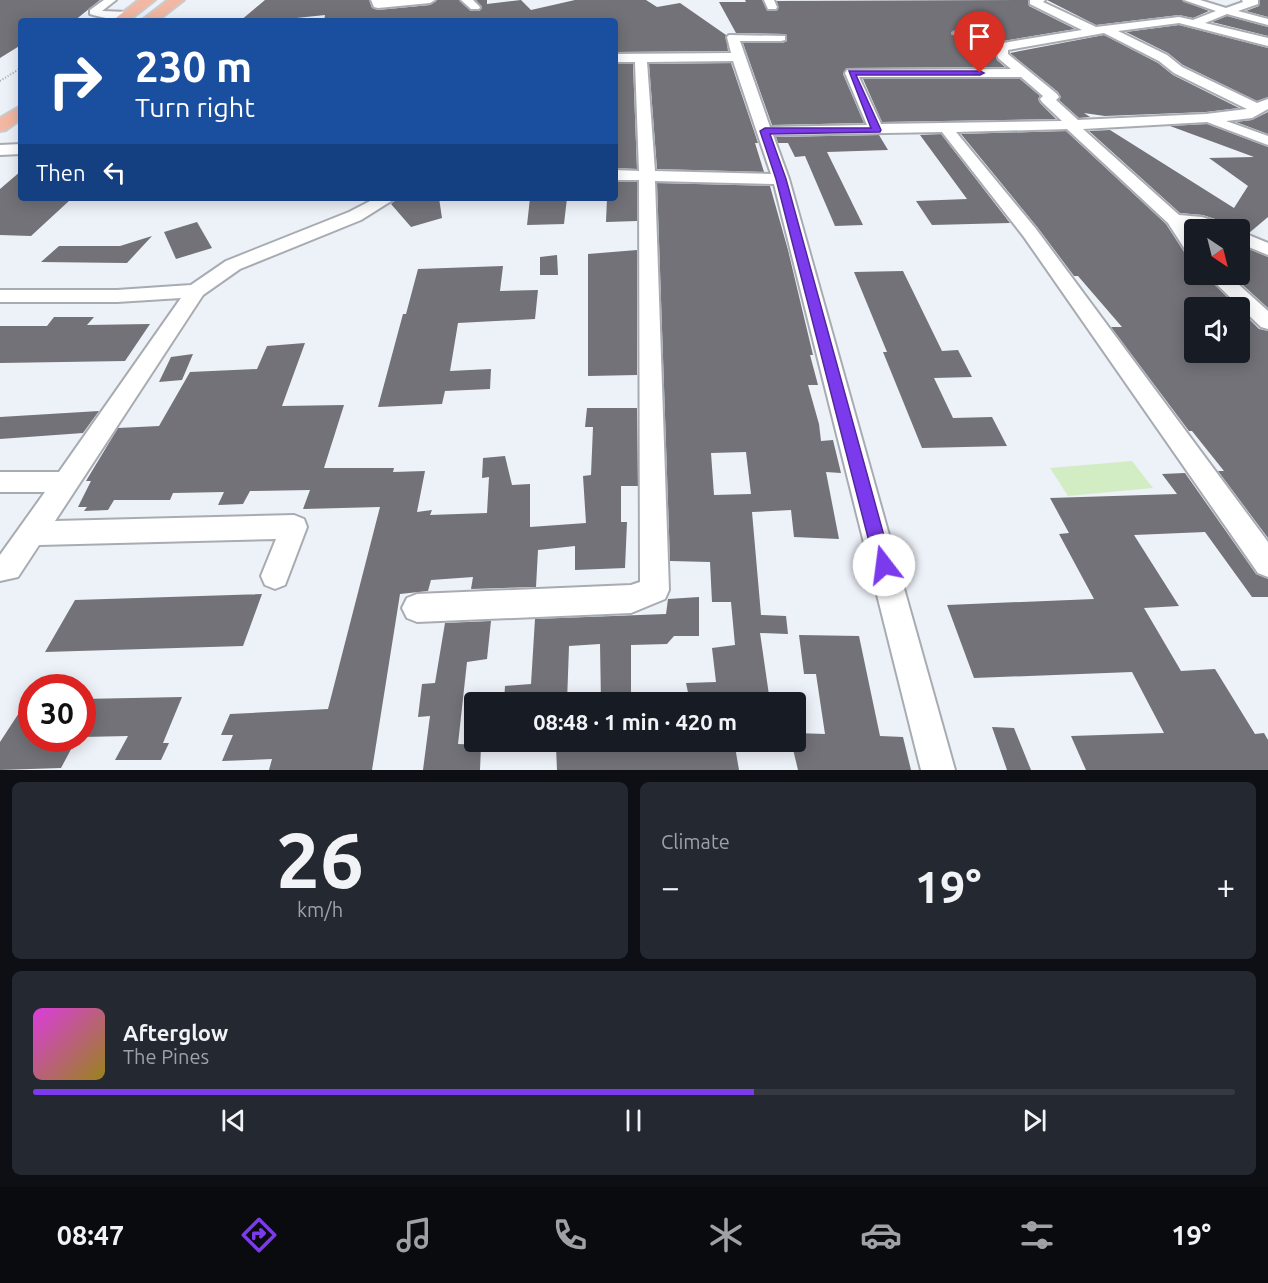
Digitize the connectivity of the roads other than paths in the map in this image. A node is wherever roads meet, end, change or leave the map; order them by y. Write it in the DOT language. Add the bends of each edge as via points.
graph roads {
  1 [pos="111,0"];
  2 [pos="148,0"];
  3 [pos="177,0"];
  4 [pos="376,0"];
  5 [pos="430,0"];
  6 [pos="1040,0"];
  7 [pos="1189,0"];
  8 [pos="1247,0"];
  9 [pos="1226,11"];
  10 [pos="123,18"];
  11 [pos="152,18"];
  12 [pos="1268,22"];
  13 [pos="1196,23"];
  14 [pos="1101,31"];
  15 [pos="959,33"];
  16 [pos="782,38"];
  17 [pos="1268,42"];
  18 [pos="1002,47"];
  19 [pos="738,57"];
  20 [pos="618,58"];
  21 [pos="641,58"];
  22 [pos="1023,73"];
  23 [pos="12,105"];
  24 [pos="1263,106"];
  25 [pos="1206,118"];
  26 [pos="1073,125"];
  27 [pos="0,126"];
  28 [pos="946,128"];
  29 [pos="876,130"];
  30 [pos="765,131"];
  31 [pos="1268,141"];
  32 [pos="18,149"];
  33 [pos="0,150"];
  34 [pos="618,175"];
  35 [pos="647,175"];
  36 [pos="781,179"];
  37 [pos="382,201"];
  38 [pos="1174,220"];
  39 [pos="1184,221"];
  40 [pos="1184,237"];
  41 [pos="1250,241"];
  42 [pos="1268,250"];
  43 [pos="0,285"];
  44 [pos="1227,285"];
  45 [pos="196,291"];
  46 [pos="0,296"];
  47 [pos="1268,322"];
  48 [pos="66,482"];
  49 [pos="0,483"];
  50 [pos="32,533"];
  51 [pos="1268,564"];
  52 [pos="0,568"];
  53 [pos="274,576"];
  54 [pos="417,608"];
  55 [pos="938,770"];
  1 -- 10 [label="street" via="94,12"];
  2 -- 10 [label="main road"];
  3 -- 11 [label="main road"];
  4 -- 5 [label="street" via="378,5"];
  6 -- 14 [label="street" via="1034,2"];
  7 -- 9 [label="street"];
  8 -- 9 [label="street" via="1254,2"];
  9 -- 12 [label="street"];
  9 -- 13 [label="street"];
  13 -- 14 [label="street" via="1179,20"];
  13 -- 17 [label="street"];
  14 -- 18 [label="street"];
  14 -- 24 [label="street" via="1163,58 1178,70"];
  15 -- 18 [label="street"];
  16 -- 19 [label="street" via="733,37"];
  18 -- 22 [label="street" via="1002,55"];
  19 -- 21 [label="street"];
  19 -- 30 [label="street"];
  20 -- 21 [label="street"];
  21 -- 35 [label="street"];
  22 -- 26 [label="street" via="1052,97 1047,99"];
  22 -- 29 [label="street" via="851,73"];
  23 -- 27 [label="main road"];
  24 -- 25 [label="street" via="1247,115"];
  25 -- 26 [label="street"];
  25 -- 31 [label="street"];
  26 -- 28 [label="street"];
  26 -- 38 [label="street"];
  28 -- 29 [label="street"];
  28 -- 51 [label="street" via="1030,233"];
  29 -- 30 [label="street"];
  30 -- 36 [label="street"];
  32 -- 33 [label="street"];
  34 -- 35 [label="street"];
  35 -- 36 [label="street"];
  35 -- 54 [label="street" via="655,590 632,599"];
  36 -- 55 [label="street"];
  37 -- 45 [label="street" via="233,265"];
  38 -- 39 [label="street"];
  38 -- 40 [label="street"];
  41 -- 42 [label="street"];
  43 -- 45 [label="street"];
  44 -- 47 [label="street"];
  45 -- 46 [label="street" via="117,297"];
  45 -- 48 [label="street"];
  48 -- 49 [label="street"];
  48 -- 50 [label="street"];
  50 -- 52 [label="street" via="8,568"];
  50 -- 53 [label="street" via="294,527"];
}
